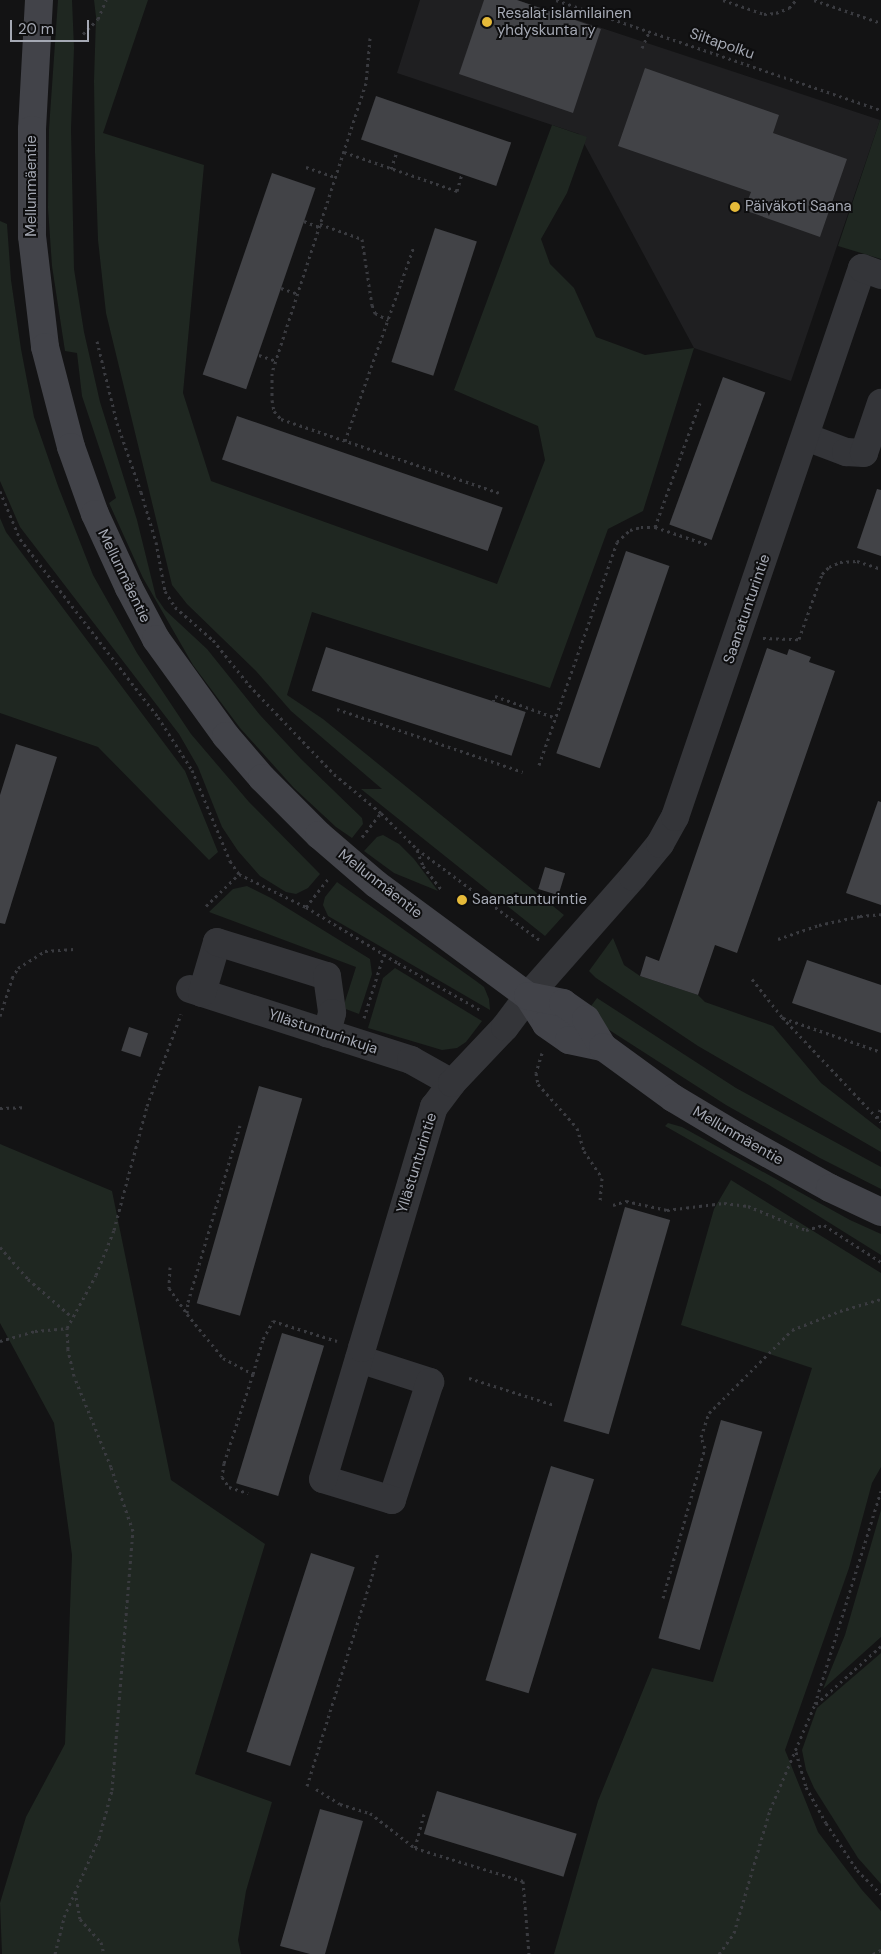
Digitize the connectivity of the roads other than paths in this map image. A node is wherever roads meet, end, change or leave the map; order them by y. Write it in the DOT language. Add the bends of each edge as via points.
graph roads {
  1 [pos="40,0"];
  2 [pos="881,275"];
  3 [pos="881,403"];
  4 [pos="806,437"];
  5 [pos="528,996"];
  6 [pos="327,1033"];
  7 [pos="452,1083"];
  8 [pos="881,1212"];
  9 [pos="360,1354"];
  1 -- 5 [label="main road, Mellunmäentie, bridge" via="32,130 32,236 45,347 71,448 95,514 129,588 156,639 226,736 262,778 319,835 376,884"];
  2 -- 4 [label="street, Saanatunturintie" via="862,268"];
  3 -- 4 [label="street" via="864,453 846,452"];
  4 -- 5 [label="street, Saanatunturintie" via="675,817 660,844"];
  5 -- 7 [label="street, Yllästunturintie" via="505,1027"];
  5 -- 8 [label="main road, Mellunmäentie" via="546,1024 569,1040 603,1047 673,1098 740,1138"];
  6 -- 6 [label="street, Yllästunturinkuja" via="196,991 217,942 327,976 332,1013"];
  6 -- 7 [label="street, Yllästunturinkuja" via="411,1060"];
  7 -- 9 [label="street, Yllästunturintie" via="434,1107"];
  9 -- 9 [label="street, Yllästunturintie" via="323,1479 392,1500 430,1382"];
}
